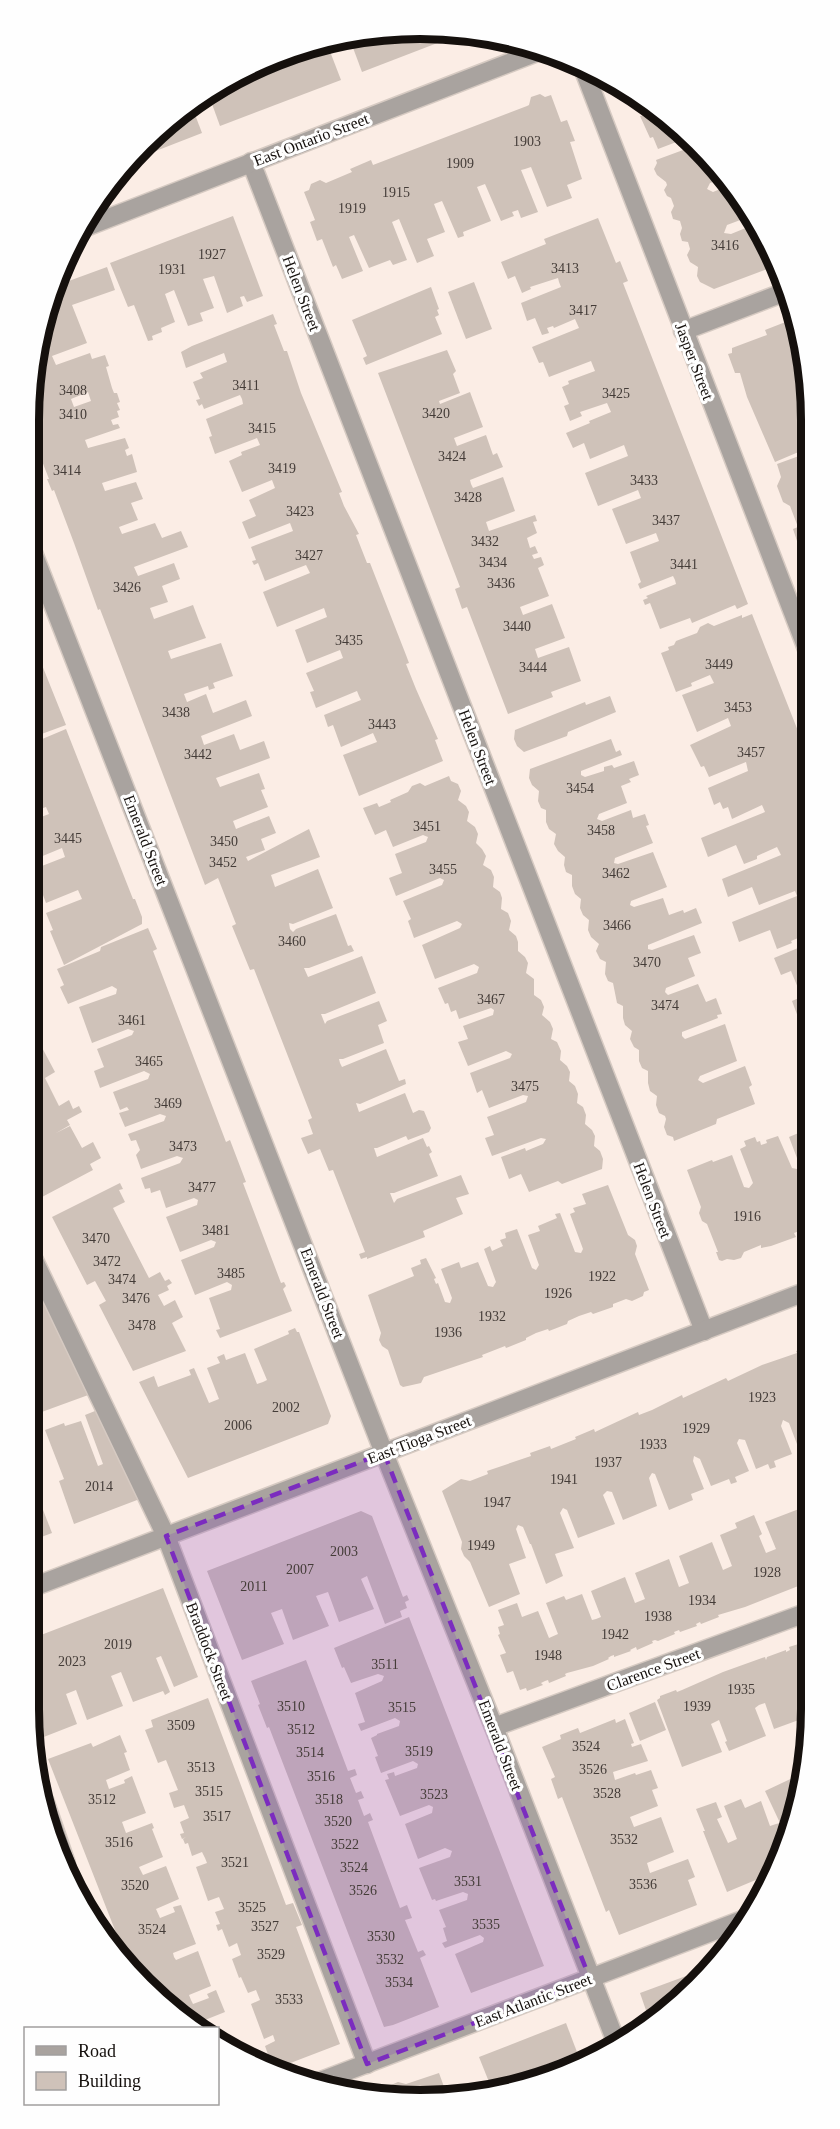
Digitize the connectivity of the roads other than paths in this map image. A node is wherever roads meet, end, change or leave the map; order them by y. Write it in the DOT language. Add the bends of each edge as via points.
graph roads {
  1 [pos="529,55"];
  2 [pos="586,77"];
  3 [pos="251,162"];
  4 [pos="93,224"];
  5 [pos="780,294"];
  6 [pos="683,331"];
  7 [pos="39,568"];
  8 [pos="801,615"];
  9 [pos="39,1271"];
  10 [pos="801,1293"];
  11 [pos="704,1331"];
  12 [pos="384,1453"];
  13 [pos="166,1536"];
  14 [pos="39,1585"];
  15 [pos="801,1615"];
  16 [pos="494,1727"];
  17 [pos="735,1923"];
  18 [pos="590,1979"];
  19 [pos="614,2037"];
  20 [pos="367,2064"];
  21 [pos="328,2079"];
  1 -- 3 [label="street, East Ontario Street"];
  2 -- 6 [label="street, Jasper Street"];
  3 -- 4 [label="street, East Ontario Street"];
  3 -- 11 [label="street, Helen Street"];
  5 -- 6 [label="street"];
  6 -- 8 [label="street, Jasper Street"];
  7 -- 12 [label="street, Emerald Street"];
  9 -- 13 [label="street, Braddock Street"];
  10 -- 11 [label="street, East Tioga Street"];
  11 -- 12 [label="street, East Tioga Street"];
  12 -- 13 [label="street, East Tioga Street"];
  12 -- 16 [label="street, Emerald Street"];
  13 -- 14 [label="street, East Tioga Street"];
  13 -- 20 [label="street, Braddock Street"];
  15 -- 16 [label="street, Clarence Street"];
  16 -- 18 [label="street, Emerald Street"];
  17 -- 18 [label="street, East Atlantic Street"];
  18 -- 19 [label="street, Emerald Street"];
  18 -- 20 [label="street, East Atlantic Street"];
  20 -- 21 [label="street, East Atlantic Street"];
}
